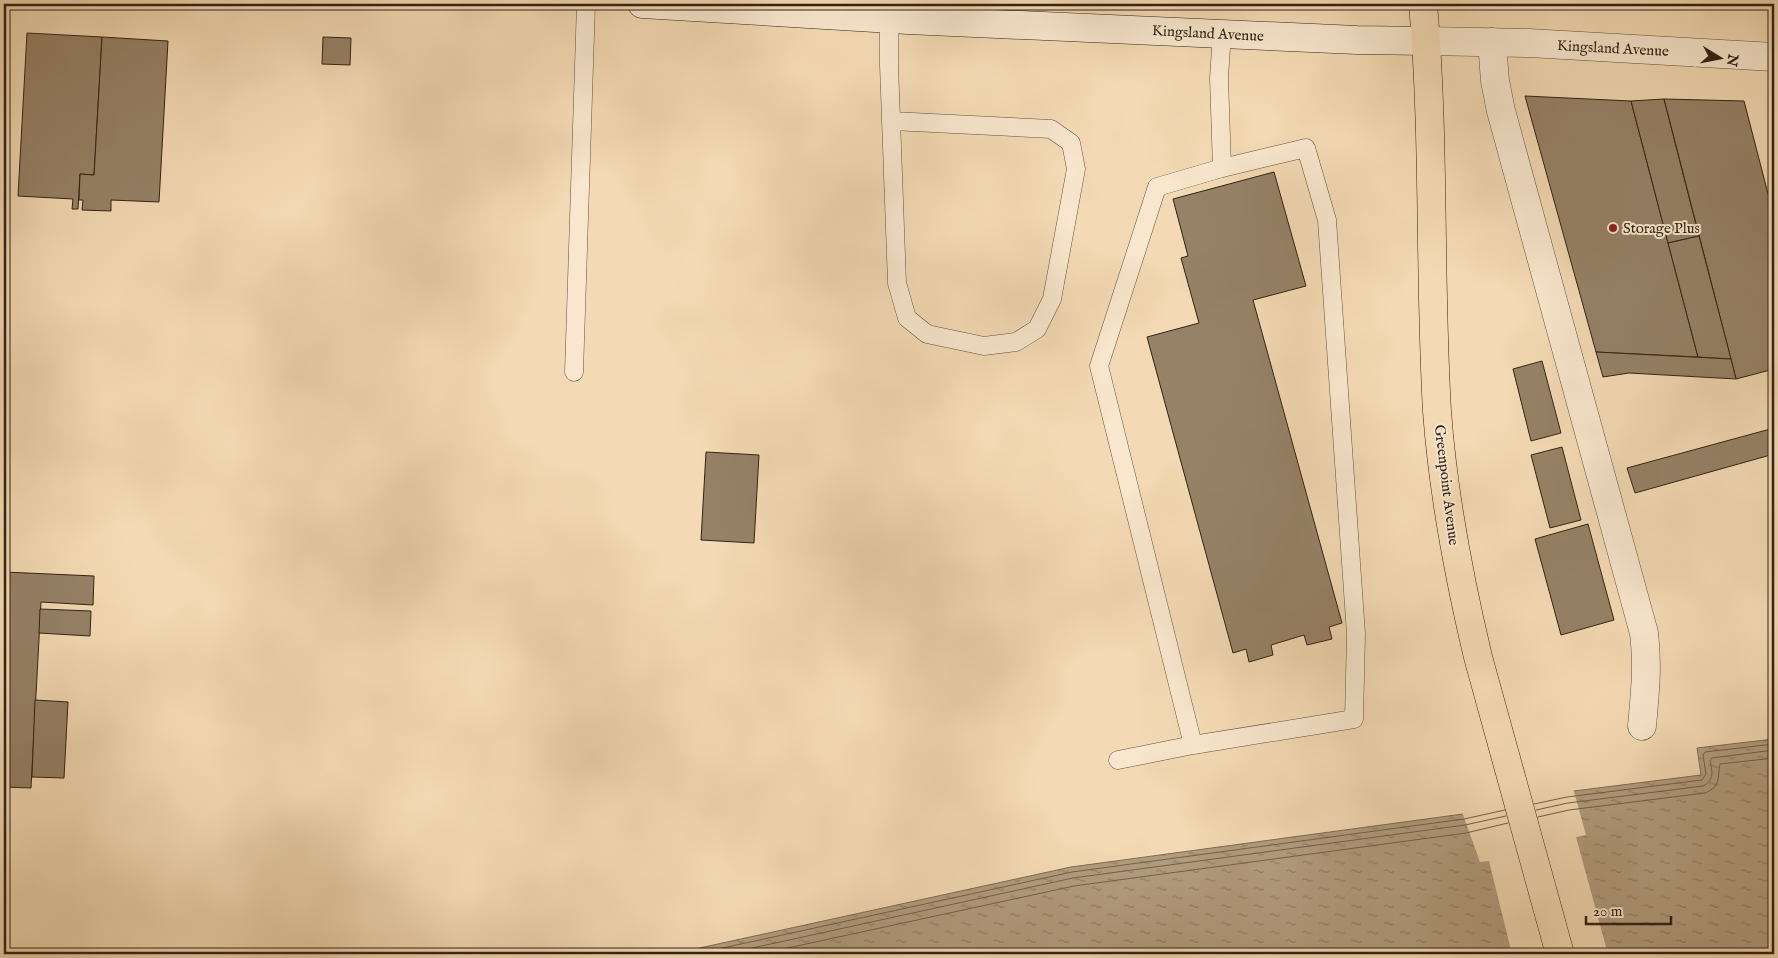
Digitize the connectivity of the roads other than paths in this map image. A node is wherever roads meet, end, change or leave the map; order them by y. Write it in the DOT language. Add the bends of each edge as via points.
graph roads {
  1 [pos="586,4"];
  2 [pos="642,4"];
  3 [pos="1423,4"];
  4 [pos="889,19"];
  5 [pos="1222,33"];
  6 [pos="1427,41"];
  7 [pos="1492,42"];
  8 [pos="1774,57"];
  9 [pos="892,121"];
  10 [pos="1222,168"];
  11 [pos="574,372"];
  12 [pos="1642,726"];
  13 [pos="1193,745"];
  14 [pos="1118,760"];
  15 [pos="1560,954"];
  1 -- 11 [label="lane"];
  2 -- 4 [label="street, Kingsland Avenue"];
  3 -- 6 [label="main road, Greenpoint Avenue"];
  4 -- 5 [label="street, Kingsland Avenue"];
  4 -- 9 [label="lane"];
  5 -- 6 [label="street, Kingsland Avenue"];
  5 -- 10 [label="lane" via="1219,78"];
  6 -- 7 [label="street, Kingsland Avenue"];
  6 -- 15 [label="main road, Greenpoint Avenue" via="1434,333 1438,412 1450,518 1466,608"];
  7 -- 8 [label="street, Kingsland Avenue"];
  7 -- 12 [label="street" via="1501,111 1644,633 1646,672"];
  9 -- 9 [label="lane" via="897,283 907,318 926,334 984,346 1016,342 1038,329 1052,299 1076,170 1071,143 1052,129"];
  10 -- 13 [label="lane" via="1157,187 1099,366"];
  10 -- 13 [label="lane" via="1306,148 1327,220 1356,634 1354,719"];
  13 -- 14 [label="lane"];
}
